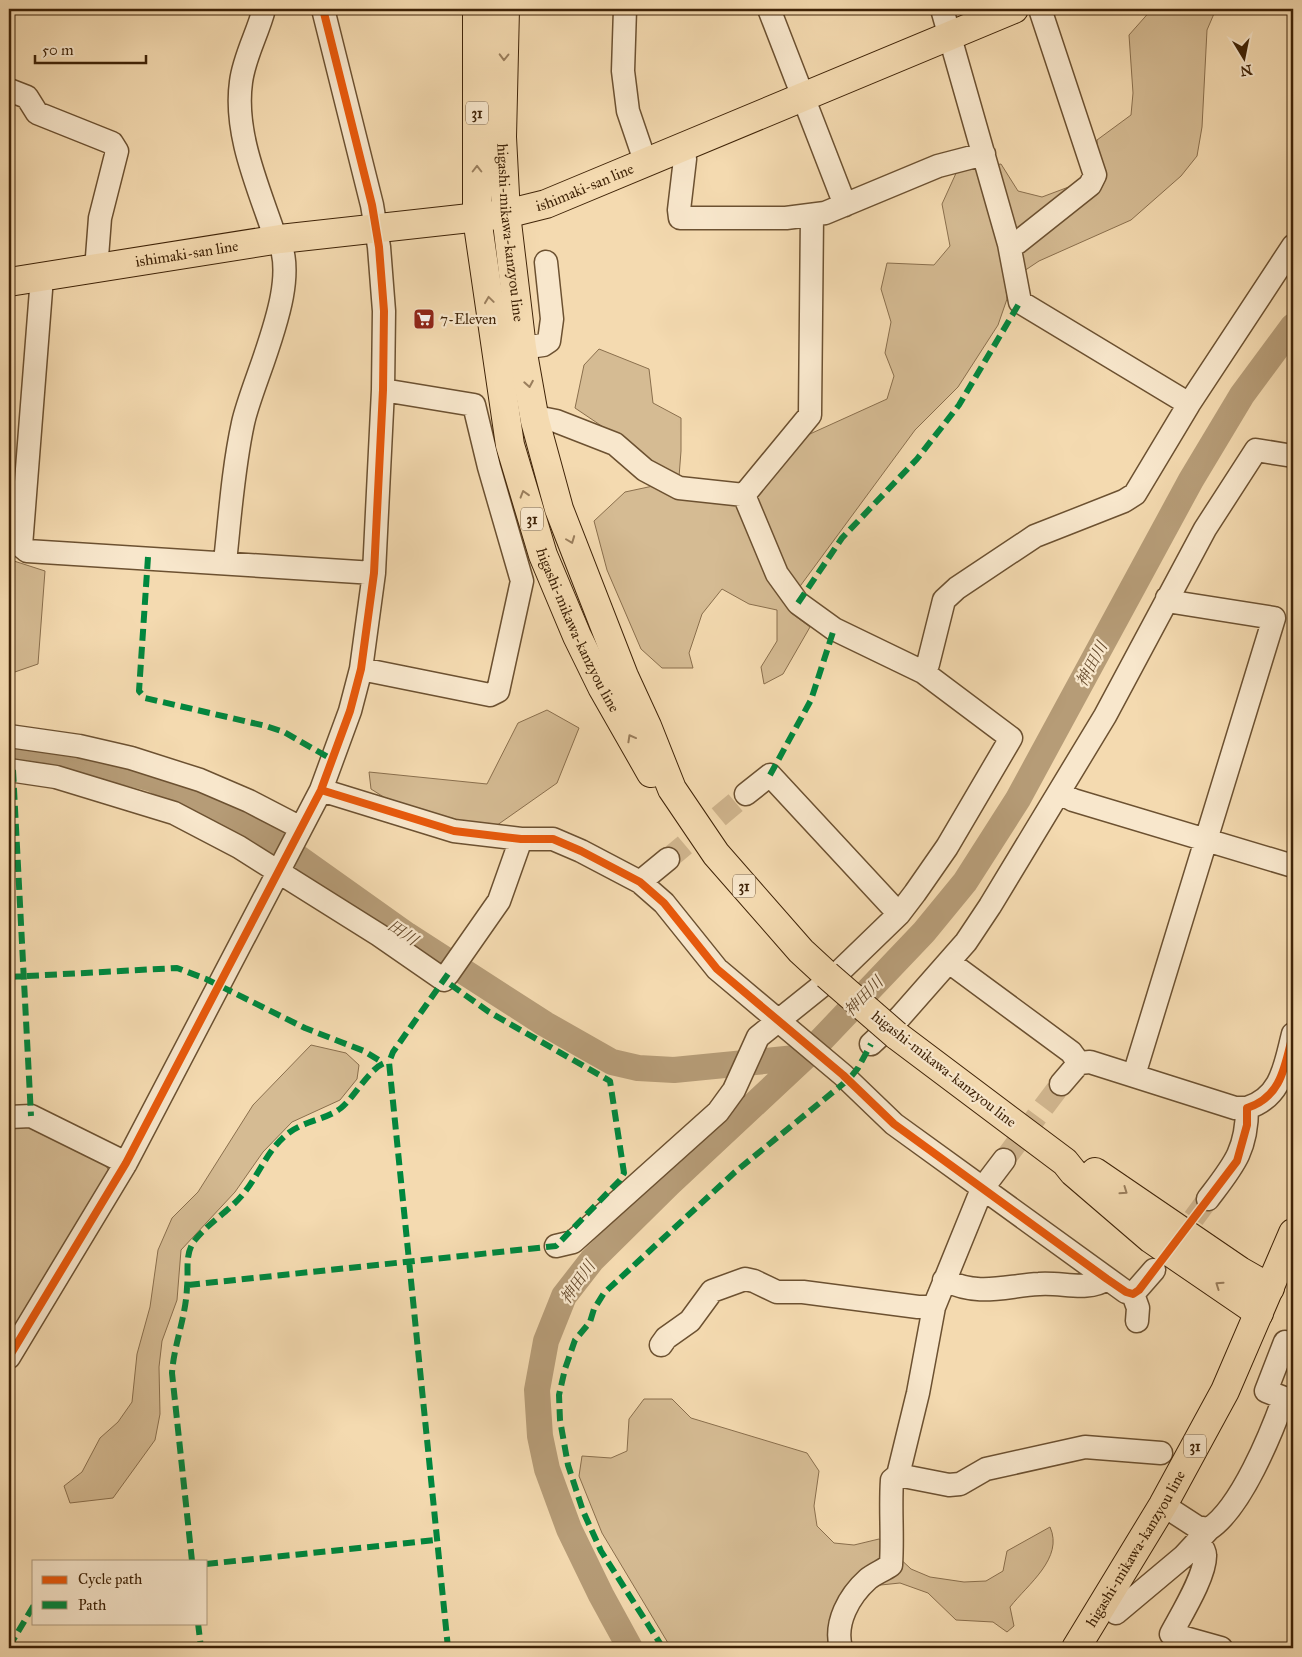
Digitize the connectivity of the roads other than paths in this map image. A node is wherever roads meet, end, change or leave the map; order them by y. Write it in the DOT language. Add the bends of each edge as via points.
graph roads {
  1 [pos="264,9"];
  2 [pos="322,9"];
  3 [pos="477,9"];
  4 [pos="505,9"];
  5 [pos="625,9"];
  6 [pos="770,9"];
  7 [pos="942,9"];
  8 [pos="1014,9"];
  9 [pos="1040,9"];
  10 [pos="951,35"];
  11 [pos="9,90"];
  12 [pos="803,97"];
  13 [pos="681,148"];
  14 [pos="984,154"];
  15 [pos="646,161"];
  16 [pos="845,205"];
  17 [pos="506,214"];
  18 [pos="812,216"];
  19 [pos="477,218"];
  20 [pos="376,228"];
  21 [pos="280,239"];
  22 [pos="1009,244"];
  23 [pos="1293,246"];
  24 [pos="546,262"];
  25 [pos="96,270"];
  26 [pos="38,278"];
  27 [pos="9,282"];
  28 [pos="522,348"];
  29 [pos="383,390"];
  30 [pos="1189,404"];
  31 [pos="535,421"];
  32 [pos="1293,456"];
  33 [pos="744,495"];
  34 [pos="225,562"];
  35 [pos="374,573"];
  36 [pos="1167,598"];
  37 [pos="361,669"];
  38 [pos="923,672"];
  39 [pos="9,736"];
  40 [pos="9,770"];
  41 [pos="672,789"];
  42 [pos="321,790"];
  43 [pos="1060,793"];
  44 [pos="746,794"];
  45 [pos="299,832"];
  46 [pos="521,838"];
  47 [pos="1206,840"];
  48 [pos="668,859"];
  49 [pos="1293,866"];
  50 [pos="280,868"];
  51 [pos="640,882"];
  52 [pos="899,914"];
  53 [pos="949,962"];
  54 [pos="788,1028"];
  55 [pos="1293,1034"];
  56 [pos="884,1040"];
  57 [pos="1079,1063"];
  58 [pos="1134,1075"];
  59 [pos="1061,1084"];
  60 [pos="1247,1108"];
  61 [pos="9,1117"];
  62 [pos="1004,1160"];
  63 [pos="1065,1162"];
  64 [pos="126,1163"];
  65 [pos="982,1190"];
  66 [pos="1208,1199"];
  67 [pos="1293,1233"];
  68 [pos="556,1246"];
  69 [pos="1154,1270"];
  70 [pos="1107,1279"];
  71 [pos="944,1280"];
  72 [pos="1270,1288"];
  73 [pos="1133,1294"];
  74 [pos="934,1307"];
  75 [pos="1259,1313"];
  76 [pos="1137,1321"];
  77 [pos="1285,1342"];
  78 [pos="661,1346"];
  79 [pos="9,1357"];
  80 [pos="1288,1402"];
  81 [pos="1161,1453"];
  82 [pos="898,1474"];
  83 [pos="1163,1505"];
  84 [pos="1204,1535"];
  85 [pos="1116,1613"];
  86 [pos="1166,1641"];
  87 [pos="842,1648"];
  88 [pos="1076,1648"];
  89 [pos="1221,1648"];
  1 -- 21 [label="street" via="241,80 242,131 273,231"];
  2 -- 20 [label="street"];
  19 -- 3 [label="main road, higashi-mikawa-kanzyou line / 31, one-way"];
  4 -- 17 [label="main road, higashi-mikawa-kanzyou line / 31, one-way" via="502,137"];
  5 -- 15 [label="street" via="623,71 628,111"];
  6 -- 12 [label="street"];
  7 -- 10 [label="street"];
  8 -- 10 [label="main road, ishimaki-san line"];
  9 -- 22 [label="street" via="1094,174 1090,185 1017,243"];
  10 -- 12 [label="main road, ishimaki-san line"];
  10 -- 14 [label="street"];
  11 -- 25 [label="street" via="27,97 37,113 112,143 117,151 100,218"];
  12 -- 13 [label="main road, ishimaki-san line"];
  12 -- 16 [label="street"];
  13 -- 15 [label="main road, ishimaki-san line"];
  13 -- 18 [label="street" via="685,159 680,218"];
  14 -- 16 [label="street" via="938,166"];
  14 -- 22 [label="street"];
  15 -- 17 [label="main road, ishimaki-san line" via="546,204"];
  16 -- 18 [label="street"];
  17 -- 19 [label="main road, ishimaki-san line"];
  17 -- 28 [label="main road, higashi-mikawa-kanzyou line / 31"];
  18 -- 33 [label="street" via="810,415"];
  19 -- 20 [label="main road, ishimaki-san line"];
  41 -- 19 [label="main road, higashi-mikawa-kanzyou line / 31, one-way" via="651,774 602,687 543,555 510,446"];
  20 -- 21 [label="main road, ishimaki-san line"];
  20 -- 29 [label="street" via="384,311"];
  21 -- 25 [label="main road, ishimaki-san line"];
  21 -- 34 [label="street" via="284,270 276,326 243,421"];
  22 -- 30 [label="street" via="1020,302"];
  23 -- 30 [label="street"];
  24 -- 28 [label="street" via="552,319 549,341"];
  25 -- 26 [label="main road, ishimaki-san line"];
  26 -- 27 [label="main road, ishimaki-san line"];
  26 -- 34 [label="street" via="41,290 22,546 27,551"];
  28 -- 31 [label="main road, higashi-mikawa-kanzyou line / 31, one-way"];
  29 -- 35 [label="street"];
  29 -- 37 [label="street" via="474,405 522,581 498,691 490,695"];
  30 -- 38 [label="street" via="1135,494 1035,536 944,600 928,664"];
  31 -- 33 [label="street" via="556,421 615,444 645,470 679,488"];
  31 -- 41 [label="main road, higashi-mikawa-kanzyou line / 31, one-way" via="559,509"];
  32 -- 36 [label="street" via="1256,450 1205,529"];
  33 -- 38 [label="street" via="777,574 798,602 834,629"];
  34 -- 35 [label="street"];
  35 -- 37 [label="street"];
  36 -- 43 [label="street"];
  36 -- 47 [label="street" via="1173,602 1274,618"];
  37 -- 42 [label="street" via="350,712"];
  38 -- 52 [label="street" via="1011,738 947,848"];
  39 -- 45 [label="street" via="79,746 131,758 200,780 271,811"];
  40 -- 50 [label="street" via="56,777 174,813"];
  41 -- 56 [label="main road, higashi-mikawa-kanzyou line / 31, bridge" via="716,854"];
  42 -- 45 [label="street"];
  42 -- 46 [label="street" via="454,831"];
  43 -- 47 [label="street" via="1073,800"];
  43 -- 53 [label="street" via="990,906"];
  44 -- 52 [label="street" via="770,774"];
  45 -- 50 [label="street"];
  46 -- 50 [label="street" via="499,901 451,970 379,935"];
  46 -- 51 [label="street" via="553,839"];
  47 -- 49 [label="street"];
  47 -- 58 [label="street"];
  48 -- 51 [label="street"];
  50 -- 64 [label="street"];
  51 -- 54 [label="street" via="664,903 717,969"];
  52 -- 54 [label="street"];
  53 -- 56 [label="street"];
  53 -- 57 [label="street" via="1071,1052"];
  54 -- 65 [label="street" via="894,1124"];
  54 -- 68 [label="street" via="758,1037 741,1076 718,1112 573,1242"];
  55 -- 60 [label="street" via="1276,1088 1258,1104"];
  56 -- 63 [label="main road, higashi-mikawa-kanzyou line / 31"];
  57 -- 58 [label="street" via="1090,1062"];
  57 -- 59 [label="street"];
  58 -- 60 [label="street" via="1235,1108"];
  60 -- 66 [label="street" via="1247,1125 1237,1161"];
  61 -- 64 [label="street" via="31,1116"];
  62 -- 65 [label="street"];
  63 -- 72 [label="main road, higashi-mikawa-kanzyou line / 31, one-way" via="1081,1164 1105,1178"];
  75 -- 63 [label="main road, higashi-mikawa-kanzyou line / 31, one-way" via="1151,1239"];
  64 -- 79 [label="street"];
  65 -- 70 [label="street"];
  65 -- 71 [label="street"];
  67 -- 72 [label="main road, higashi-mikawa-kanzyou line / 31"];
  69 -- 73 [label="street"];
  70 -- 71 [label="street" via="1096,1286 1040,1284 993,1291"];
  70 -- 73 [label="street"];
  71 -- 74 [label="street"];
  72 -- 75 [label="main road, higashi-mikawa-kanzyou line / 31"];
  73 -- 76 [label="street" via="1138,1308"];
  74 -- 78 [label="street" via="777,1292 745,1279 712,1291 690,1321 666,1338"];
  74 -- 82 [label="street"];
  75 -- 83 [label="main road, higashi-mikawa-kanzyou line / 31" via="1225,1391"];
  77 -- 80 [label="street" via="1266,1391"];
  80 -- 84 [label="street" via="1230,1508"];
  81 -- 82 [label="street" via="1085,1447 986,1469 954,1485"];
  82 -- 87 [label="street" via="892,1480 890,1506 894,1530 891,1565 868,1579 852,1599 842,1617 839,1641"];
  83 -- 84 [label="street"];
  83 -- 88 [label="main road, higashi-mikawa-kanzyou line / 31"];
  84 -- 85 [label="street"];
  84 -- 86 [label="street" via="1204,1565 1191,1598"];
  86 -- 89 [label="street"];
}
